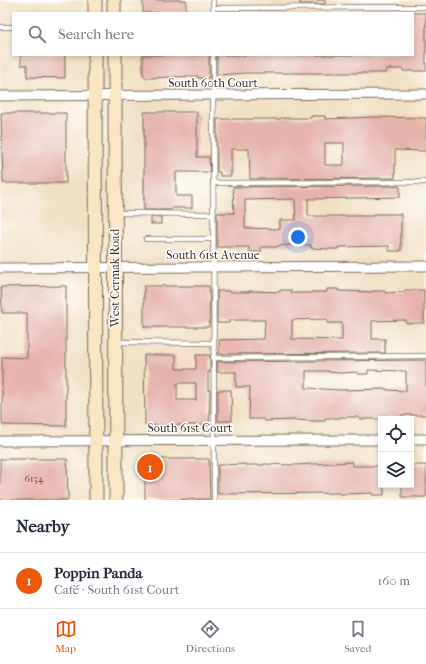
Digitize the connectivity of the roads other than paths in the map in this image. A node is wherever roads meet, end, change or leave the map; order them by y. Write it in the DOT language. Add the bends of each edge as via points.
graph roads {
  1 [pos="95,0"];
  2 [pos="114,0"];
  3 [pos="213,0"];
  4 [pos="426,7"];
  5 [pos="213,10"];
  6 [pos="95,12"];
  7 [pos="114,12"];
  8 [pos="0,27"];
  9 [pos="12,27"];
  10 [pos="95,56"];
  11 [pos="115,56"];
  12 [pos="213,56"];
  13 [pos="426,94"];
  14 [pos="115,95"];
  15 [pos="213,95"];
  16 [pos="0,96"];
  17 [pos="95,96"];
  18 [pos="426,182"];
  19 [pos="213,183"];
  20 [pos="115,214"];
  21 [pos="213,214"];
  22 [pos="146,239"];
  23 [pos="213,239"];
  24 [pos="426,266"];
  25 [pos="115,267"];
  26 [pos="213,267"];
  27 [pos="0,268"];
  28 [pos="96,268"];
  29 [pos="115,342"];
  30 [pos="213,343"];
  31 [pos="426,356"];
  32 [pos="214,358"];
  33 [pos="414,439"];
  34 [pos="426,439"];
  35 [pos="96,440"];
  36 [pos="115,440"];
  37 [pos="214,440"];
  38 [pos="378,440"];
  39 [pos="0,441"];
  40 [pos="96,500"];
  41 [pos="116,500"];
  42 [pos="214,500"];
  1 -- 6 [label="main road"];
  2 -- 7 [label="main road"];
  3 -- 5 [label="lane"];
  4 -- 5 [label="lane"];
  8 -- 9 [label="lane"];
  10 -- 17 [label="main road, West Cermak Road"];
  11 -- 14 [label="main road, West Cermak Road"];
  12 -- 15 [label="lane"];
  13 -- 15 [label="street, South 60th Court"];
  14 -- 15 [label="street, South 60th Court"];
  14 -- 17 [label="street, South 60th Court"];
  14 -- 20 [label="main road, West Cermak Road"];
  15 -- 19 [label="lane"];
  16 -- 17 [label="street, South 60th Court"];
  17 -- 28 [label="main road, West Cermak Road"];
  18 -- 19 [label="lane"];
  19 -- 21 [label="lane"];
  20 -- 21 [label="lane"];
  20 -- 25 [label="main road, West Cermak Road"];
  21 -- 23 [label="lane"];
  22 -- 23 [label="lane"];
  23 -- 26 [label="lane"];
  24 -- 26 [label="street, South 61st Avenue"];
  25 -- 26 [label="street, South 61st Avenue"];
  25 -- 28 [label="street, South 61st Avenue"];
  25 -- 29 [label="main road, West Cermak Road"];
  26 -- 30 [label="lane"];
  27 -- 28 [label="street, South 61st Avenue"];
  28 -- 35 [label="main road, West Cermak Road"];
  29 -- 30 [label="lane"];
  29 -- 36 [label="main road, West Cermak Road"];
  30 -- 32 [label="lane"];
  31 -- 32 [label="lane"];
  32 -- 37 [label="lane"];
  33 -- 34 [label="street"];
  35 -- 36 [label="street, South 61st Court"];
  35 -- 39 [label="street, South 61st Court"];
  35 -- 40 [label="main road, West Cermak Road"];
  36 -- 37 [label="street, South 61st Court"];
  36 -- 41 [label="main road, West Cermak Road"];
  37 -- 38 [label="street, South 61st Court"];
  37 -- 42 [label="lane"];
}
